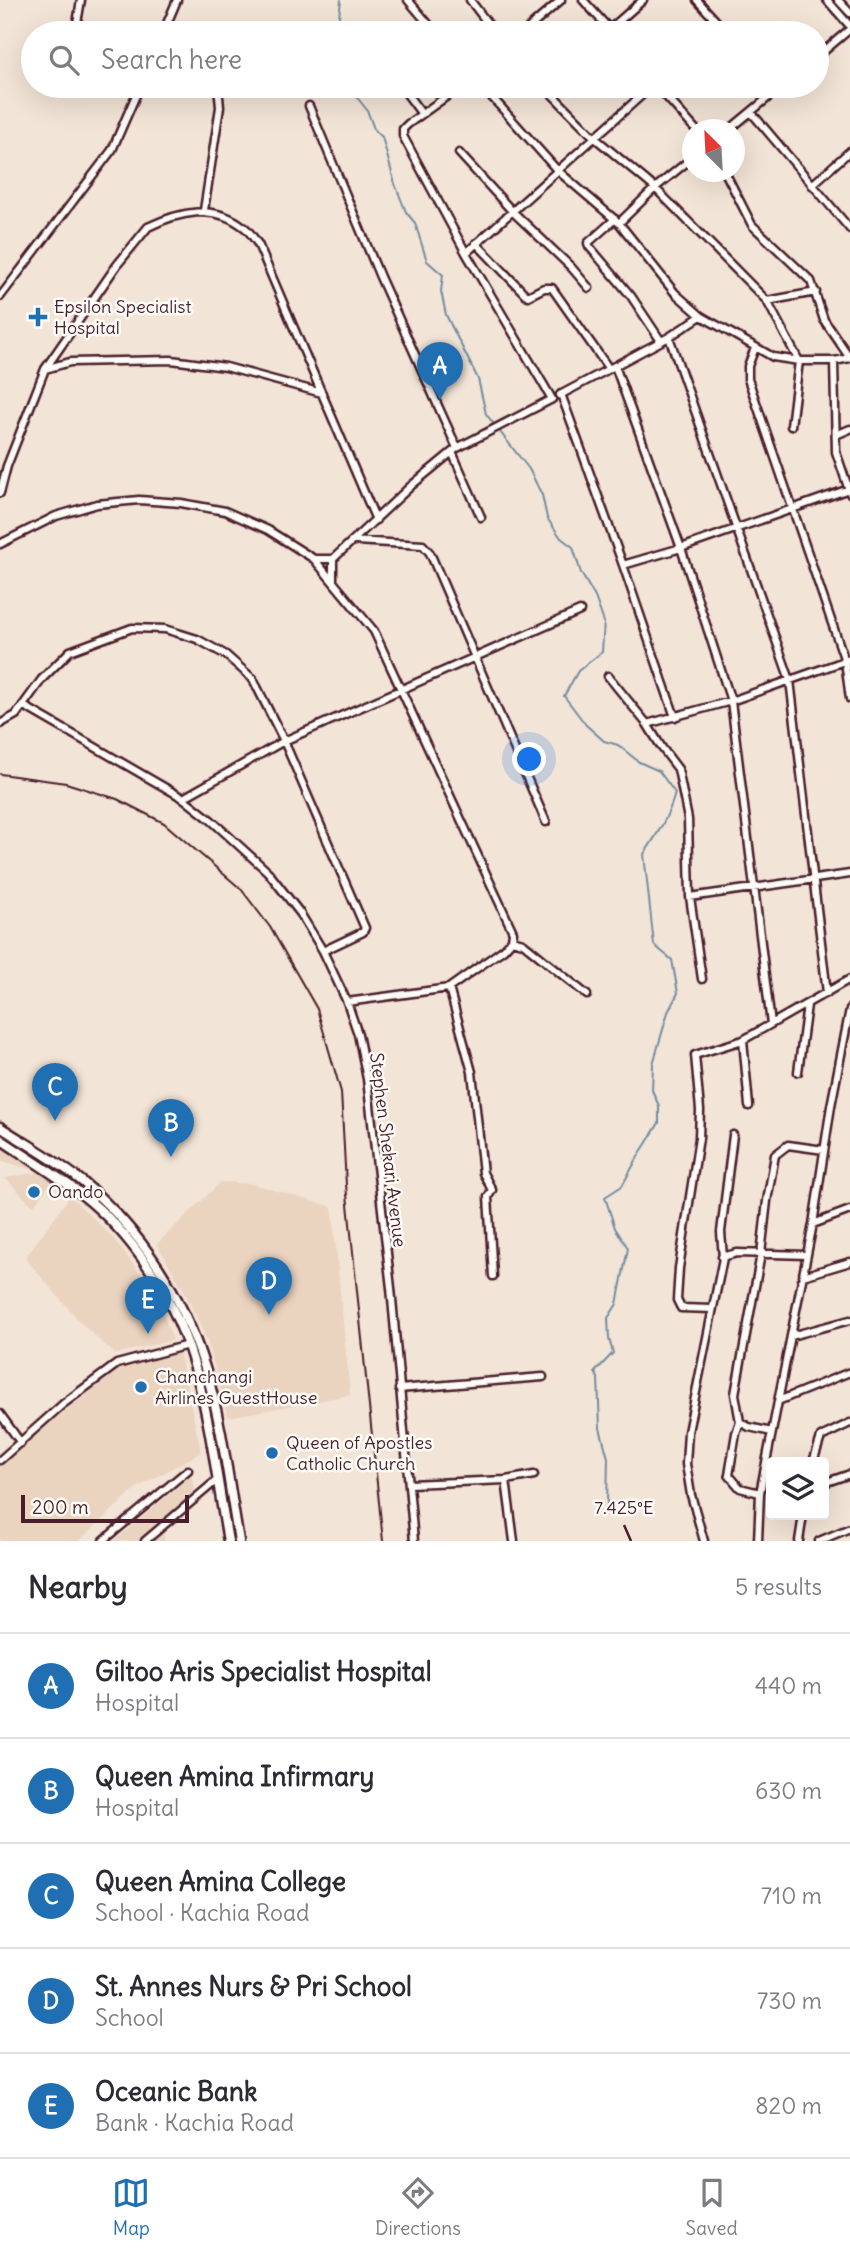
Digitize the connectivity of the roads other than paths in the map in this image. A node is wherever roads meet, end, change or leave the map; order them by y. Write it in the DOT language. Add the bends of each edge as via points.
graph roads {
  1 [pos="81,0"];
  2 [pos="177,0"];
  3 [pos="408,0"];
  4 [pos="470,0"];
  5 [pos="561,0"];
  6 [pos="583,0"];
  7 [pos="643,0"];
  8 [pos="697,0"];
  9 [pos="827,0"];
  10 [pos="838,0"];
  11 [pos="850,13"];
  12 [pos="715,20"];
  13 [pos="77,21"];
  14 [pos="168,21"];
  15 [pos="426,21"];
  16 [pos="486,21"];
  17 [pos="537,21"];
  18 [pos="602,21"];
  19 [pos="621,21"];
  20 [pos="850,27"];
  21 [pos="829,46"];
  22 [pos="135,98"];
  23 [pos="219,98"];
  24 [pos="410,98"];
  25 [pos="443,98"];
  26 [pos="493,98"];
  27 [pos="556,98"];
  28 [pos="641,98"];
  29 [pos="666,98"];
  30 [pos="766,98"];
  31 [pos="309,106"];
  32 [pos="751,112"];
  33 [pos="421,113"];
  34 [pos="686,119"];
  35 [pos="742,119"];
  36 [pos="595,138"];
  37 [pos="850,151"];
  38 [pos="459,153"];
  39 [pos="682,166"];
  40 [pos="557,170"];
  41 [pos="729,182"];
  42 [pos="812,185"];
  43 [pos="655,188"];
  44 [pos="204,210"];
  45 [pos="512,211"];
  46 [pos="617,221"];
  47 [pos="850,229"];
  48 [pos="476,243"];
  49 [pos="466,253"];
  50 [pos="589,288"];
  51 [pos="816,292"];
  52 [pos="0,297"];
  53 [pos="767,301"];
  54 [pos="701,316"];
  55 [pos="669,337"];
  56 [pos="661,341"];
  57 [pos="755,348"];
  58 [pos="55,351"];
  59 [pos="850,358"];
  60 [pos="799,361"];
  61 [pos="834,361"];
  62 [pos="70,362"];
  63 [pos="612,367"];
  64 [pos="45,369"];
  65 [pos="322,393"];
  66 [pos="561,394"];
  67 [pos="552,399"];
  68 [pos="791,426"];
  69 [pos="850,429"];
  70 [pos="836,435"];
  71 [pos="454,450"];
  72 [pos="849,491"];
  73 [pos="0,493"];
  74 [pos="793,509"];
  75 [pos="481,517"];
  76 [pos="376,520"];
  77 [pos="737,528"];
  78 [pos="366,530"];
  79 [pos="355,541"];
  80 [pos="379,541"];
  81 [pos="0,544"];
  82 [pos="681,548"];
  83 [pos="314,559"];
  84 [pos="333,559"];
  85 [pos="623,565"];
  86 [pos="334,581"];
  87 [pos="579,611"];
  88 [pos="476,658"];
  89 [pos="848,660"];
  90 [pos="608,676"];
  91 [pos="790,680"];
  92 [pos="402,688"];
  93 [pos="850,699"];
  94 [pos="732,701"];
  95 [pos="24,706"];
  96 [pos="675,717"];
  97 [pos="0,724"];
  98 [pos="647,724"];
  99 [pos="284,741"];
  100 [pos="183,797"];
  101 [pos="547,822"];
  102 [pos="850,874"];
  103 [pos="814,880"];
  104 [pos="753,888"];
  105 [pos="690,897"];
  106 [pos="512,940"];
  107 [pos="323,951"];
  108 [pos="702,979"];
  109 [pos="850,979"];
  110 [pos="449,988"];
  111 [pos="827,993"];
  112 [pos="587,995"];
  113 [pos="347,1002"];
  114 [pos="807,1005"];
  115 [pos="850,1011"];
  116 [pos="772,1024"];
  117 [pos="743,1040"];
  118 [pos="850,1060"];
  119 [pos="841,1063"];
  120 [pos="798,1072"];
  121 [pos="749,1106"];
  122 [pos="0,1127"];
  123 [pos="733,1135"];
  124 [pos="0,1139"];
  125 [pos="824,1150"];
  126 [pos="850,1210"];
  127 [pos="813,1224"];
  128 [pos="761,1254"];
  129 [pos="807,1255"];
  130 [pos="722,1257"];
  131 [pos="850,1262"];
  132 [pos="493,1276"];
  133 [pos="803,1276"];
  134 [pos="712,1309"];
  135 [pos="850,1320"];
  136 [pos="791,1336"];
  137 [pos="188,1345"];
  138 [pos="850,1372"];
  139 [pos="543,1377"];
  140 [pos="399,1389"];
  141 [pos="778,1401"];
  142 [pos="0,1414"];
  143 [pos="740,1422"];
  144 [pos="850,1423"];
  145 [pos="772,1432"];
  146 [pos="21,1443"];
  147 [pos="815,1457"];
  148 [pos="0,1460"];
  149 [pos="188,1470"];
  150 [pos="534,1475"];
  151 [pos="850,1475"];
  152 [pos="217,1480"];
  153 [pos="506,1480"];
  154 [pos="829,1481"];
  155 [pos="410,1484"];
  156 [pos="761,1493"];
  157 [pos="802,1520"];
  158 [pos="850,1528"];
  159 [pos="103,1541"];
  160 [pos="145,1541"];
  161 [pos="228,1541"];
  162 [pos="239,1541"];
  163 [pos="414,1541"];
  164 [pos="514,1541"];
  165 [pos="705,1541"];
  166 [pos="758,1541"];
  167 [pos="799,1541"];
  168 [pos="820,1541"];
  1 -- 13 [label="street"];
  2 -- 14 [label="street"];
  3 -- 15 [label="street"];
  4 -- 16 [label="street"];
  5 -- 17 [label="street"];
  6 -- 18 [label="street"];
  7 -- 19 [label="street"];
  8 -- 12 [label="street"];
  9 -- 20 [label="street"];
  10 -- 11 [label="street"];
  20 -- 21 [label="street"];
  22 -- 52 [label="street" via="112,150"];
  23 -- 44 [label="street"];
  24 -- 33 [label="street"];
  25 -- 33 [label="street"];
  26 -- 40 [label="street"];
  27 -- 36 [label="street"];
  28 -- 36 [label="street"];
  29 -- 34 [label="street"];
  30 -- 32 [label="street"];
  31 -- 71 [label="street"];
  32 -- 35 [label="street"];
  32 -- 42 [label="street"];
  33 -- 49 [label="street" via="403,129 403,136"];
  36 -- 40 [label="street"];
  36 -- 43 [label="street"];
  37 -- 42 [label="street"];
  38 -- 45 [label="street"];
  39 -- 43 [label="street"];
  40 -- 45 [label="street"];
  40 -- 46 [label="street"];
  41 -- 51 [label="street" via="752,225 806,275"];
  42 -- 47 [label="street"];
  43 -- 46 [label="street"];
  43 -- 53 [label="street"];
  44 -- 58 [label="street" via="148,227"];
  44 -- 65 [label="street" via="244,227 258,244"];
  45 -- 48 [label="street"];
  45 -- 50 [label="street"];
  46 -- 54 [label="street" via="675,293"];
  46 -- 56 [label="street" via="589,246"];
  48 -- 49 [label="street"];
  48 -- 63 [label="street" via="528,296 552,288"];
  49 -- 67 [label="street"];
  51 -- 53 [label="street"];
  51 -- 59 [label="street" via="824,320"];
  53 -- 60 [label="street"];
  54 -- 55 [label="street"];
  54 -- 57 [label="street"];
  55 -- 56 [label="street"];
  55 -- 77 [label="street"];
  56 -- 63 [label="street"];
  57 -- 60 [label="street" via="773,357"];
  57 -- 74 [label="street" via="748,379"];
  58 -- 62 [label="street"];
  58 -- 64 [label="street"];
  59 -- 61 [label="street"];
  60 -- 61 [label="street"];
  60 -- 68 [label="street"];
  61 -- 70 [label="street"];
  62 -- 64 [label="street"];
  62 -- 65 [label="street" via="171,360 226,367"];
  63 -- 66 [label="street"];
  63 -- 82 [label="street"];
  64 -- 73 [label="street"];
  65 -- 76 [label="street"];
  66 -- 67 [label="street"];
  66 -- 85 [label="street"];
  67 -- 71 [label="street"];
  69 -- 70 [label="street"];
  70 -- 72 [label="street" via="836,452"];
  71 -- 75 [label="street"];
  71 -- 76 [label="street"];
  72 -- 74 [label="street"];
  74 -- 77 [label="street"];
  74 -- 89 [label="street"];
  76 -- 78 [label="street"];
  77 -- 82 [label="street"];
  77 -- 91 [label="street"];
  78 -- 79 [label="street"];
  78 -- 80 [label="street"];
  79 -- 80 [label="street"];
  79 -- 84 [label="street"];
  80 -- 88 [label="street" via="423,545 430,553"];
  81 -- 83 [label="street" via="57,516 97,504 139,500 225,511 268,530"];
  82 -- 85 [label="street"];
  82 -- 94 [label="street"];
  83 -- 84 [label="street"];
  83 -- 86 [label="street"];
  84 -- 86 [label="street"];
  85 -- 96 [label="street"];
  86 -- 92 [label="street" via="374,631"];
  87 -- 88 [label="street"];
  88 -- 92 [label="street"];
  88 -- 101 [label="street"];
  89 -- 91 [label="street"];
  89 -- 93 [label="street"];
  90 -- 98 [label="street"];
  91 -- 94 [label="street"];
  91 -- 103 [label="street"];
  92 -- 99 [label="street"];
  92 -- 106 [label="street" via="510,924"];
  94 -- 96 [label="street"];
  94 -- 104 [label="street"];
  95 -- 97 [label="street"];
  95 -- 99 [label="street" via="48,671 70,651 131,628 165,629 226,655 253,679"];
  95 -- 100 [label="street, Stephen Shekari Avenue"];
  96 -- 98 [label="street"];
  98 -- 105 [label="street" via="678,769 688,819"];
  99 -- 100 [label="street"];
  99 -- 107 [label="street" via="365,928"];
  100 -- 107 [label="street, Stephen Shekari Avenue" via="268,872"];
  102 -- 103 [label="street"];
  103 -- 104 [label="street"];
  103 -- 111 [label="street"];
  104 -- 105 [label="street"];
  104 -- 116 [label="street"];
  105 -- 108 [label="street"];
  106 -- 110 [label="street"];
  106 -- 112 [label="street" via="523,943"];
  107 -- 113 [label="street, Stephen Shekari Avenue"];
  109 -- 111 [label="street"];
  110 -- 113 [label="street"];
  110 -- 132 [label="street" via="472,1072 483,1173 492,1190 488,1197"];
  111 -- 114 [label="street"];
  113 -- 140 [label="street, Stephen Shekari Avenue" via="368,1079"];
  114 -- 116 [label="street"];
  114 -- 120 [label="street"];
  115 -- 119 [label="street"];
  116 -- 117 [label="street"];
  117 -- 121 [label="street"];
  117 -- 134 [label="street" via="699,1052 694,1058 699,1138 677,1300 681,1307"];
  118 -- 119 [label="street"];
  119 -- 125 [label="street"];
  122 -- 162 [label="main road" via="100,1197 142,1243 168,1281 206,1371"];
  123 -- 130 [label="street"];
  124 -- 137 [label="main road" via="79,1193 124,1237 162,1291"];
  125 -- 127 [label="street"];
  125 -- 128 [label="street" via="788,1145 775,1155"];
  126 -- 127 [label="street"];
  127 -- 129 [label="street"];
  128 -- 129 [label="street"];
  128 -- 130 [label="street"];
  128 -- 143 [label="street" via="734,1394"];
  129 -- 133 [label="street"];
  130 -- 134 [label="street"];
  131 -- 133 [label="street"];
  133 -- 136 [label="street"];
  134 -- 165 [label="street" via="686,1464"];
  135 -- 136 [label="street"];
  136 -- 141 [label="street"];
  137 -- 146 [label="street" via="117,1364"];
  137 -- 152 [label="main road"];
  138 -- 141 [label="street"];
  139 -- 140 [label="street"];
  140 -- 155 [label="street, Stephen Shekari Avenue"];
  141 -- 145 [label="street"];
  142 -- 146 [label="street"];
  143 -- 145 [label="street"];
  143 -- 156 [label="street" via="729,1475 740,1488"];
  144 -- 147 [label="street" via="821,1437"];
  145 -- 156 [label="street"];
  146 -- 148 [label="street"];
  149 -- 159 [label="street"];
  150 -- 153 [label="street"];
  151 -- 154 [label="street"];
  152 -- 160 [label="street"];
  152 -- 161 [label="main road"];
  153 -- 155 [label="street"];
  153 -- 164 [label="street"];
  155 -- 163 [label="street, Stephen Shekari Avenue"];
  156 -- 166 [label="street"];
  157 -- 167 [label="street"];
  158 -- 168 [label="street"];
}
